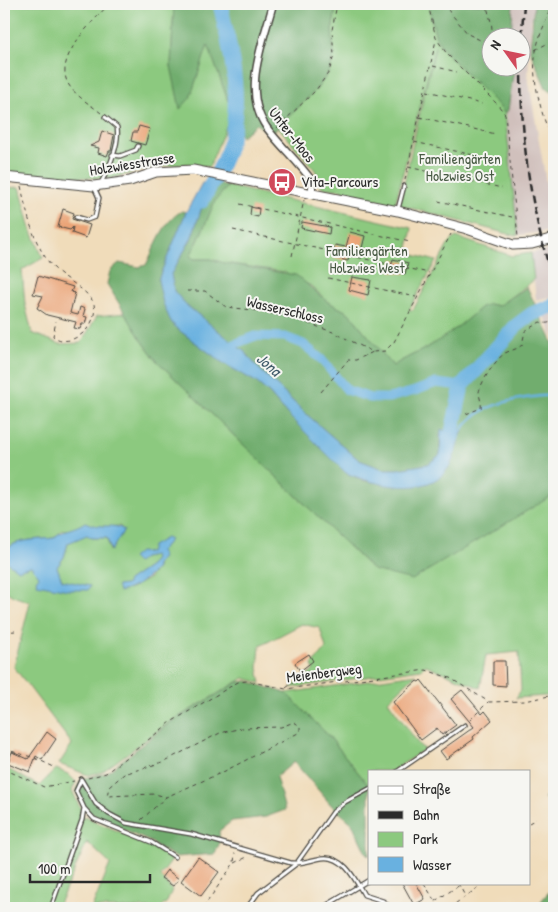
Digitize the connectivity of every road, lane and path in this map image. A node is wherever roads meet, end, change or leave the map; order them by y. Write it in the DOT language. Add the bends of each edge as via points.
graph roads {
  1 [pos="109,4"];
  2 [pos="272,4"];
  3 [pos="337,4"];
  4 [pos="428,4"];
  5 [pos="443,4"];
  6 [pos="487,4"];
  7 [pos="554,4"];
  8 [pos="436,38"];
  9 [pos="554,40"];
  10 [pos="535,50"];
  11 [pos="431,66"];
  12 [pos="456,72"];
  13 [pos="426,91"];
  14 [pos="482,104"];
  15 [pos="105,117"];
  16 [pos="418,117"];
  17 [pos="271,134"];
  18 [pos="496,134"];
  19 [pos="554,140"];
  20 [pos="413,142"];
  21 [pos="138,146"];
  22 [pos="112,155"];
  23 [pos="501,161"];
  24 [pos="408,167"];
  25 [pos="4,177"];
  26 [pos="20,178"];
  27 [pos="96,186"];
  28 [pos="404,186"];
  29 [pos="502,188"];
  30 [pos="308,196"];
  31 [pos="438,201"];
  32 [pos="240,204"];
  33 [pos="398,211"];
  34 [pos="76,217"];
  35 [pos="512,217"];
  36 [pos="301,218"];
  37 [pos="456,226"];
  38 [pos="233,230"];
  39 [pos="518,235"];
  40 [pos="554,238"];
  41 [pos="410,242"];
  42 [pos="294,243"];
  43 [pos="292,256"];
  44 [pos="430,274"];
  45 [pos="328,278"];
  46 [pos="187,291"];
  47 [pos="417,298"];
  48 [pos="554,318"];
  49 [pos="56,321"];
  50 [pos="373,352"];
  51 [pos="322,391"];
  52 [pos="466,414"];
  53 [pos="14,631"];
  54 [pos="4,632"];
  55 [pos="312,669"];
  56 [pos="286,689"];
  57 [pos="554,695"];
  58 [pos="489,702"];
  59 [pos="465,725"];
  60 [pos="4,749"];
  61 [pos="56,768"];
  62 [pos="4,769"];
  63 [pos="399,770"];
  64 [pos="81,779"];
  65 [pos="368,790"];
  66 [pos="166,797"];
  67 [pos="84,808"];
  68 [pos="536,819"];
  69 [pos="530,822"];
  70 [pos="138,825"];
  71 [pos="234,847"];
  72 [pos="254,854"];
  73 [pos="175,857"];
  74 [pos="234,863"];
  75 [pos="296,864"];
  76 [pos="368,881"];
  77 [pos="425,884"];
  78 [pos="459,884"];
  79 [pos="484,884"];
  80 [pos="359,886"];
  81 [pos="466,897"];
  82 [pos="435,901"];
  83 [pos="328,907"];
  84 [pos="51,908"];
  85 [pos="203,908"];
  86 [pos="247,908"];
  87 [pos="311,908"];
  88 [pos="390,908"];
  89 [pos="400,908"];
  90 [pos="422,908"];
  91 [pos="440,908"];
  92 [pos="450,908"];
  1 -- 15 [label="path" via="71,50 64,67 71,88"];
  2 -- 17 [label="street, Unter-Moos" via="254,91 256,108"];
  3 -- 17 [label="path" via="332,30 334,55 329,72 316,90"];
  4 -- 8 [label="path"];
  5 -- 6 [label="path" via="468,34 482,41 490,37 493,28"];
  7 -- 10 [label="path"];
  8 -- 11 [label="path"];
  8 -- 39 [label="path" via="447,54 505,114"];
  9 -- 10 [label="path"];
  10 -- 19 [label="path" via="537,92"];
  11 -- 12 [label="path"];
  11 -- 13 [label="path"];
  13 -- 14 [label="path"];
  13 -- 16 [label="path"];
  15 -- 22 [label="lane" via="118,133"];
  16 -- 18 [label="path"];
  16 -- 20 [label="path"];
  17 -- 30 [label="street, Unter-Moos" via="311,180"];
  20 -- 23 [label="path"];
  20 -- 24 [label="path"];
  21 -- 22 [label="lane" via="127,154"];
  22 -- 27 [label="lane"];
  24 -- 28 [label="path"];
  24 -- 29 [label="path"];
  25 -- 26 [label="street, Holzwiesstrasse"];
  26 -- 27 [label="street, Holzwiesstrasse"];
  26 -- 49 [label="path" via="29,221 40,249 51,265 94,306 93,320 82,335 71,340 53,336"];
  27 -- 30 [label="street, Holzwiesstrasse" via="156,172 193,170"];
  27 -- 34 [label="lane" via="100,198 95,217 88,220"];
  28 -- 33 [label="lane"];
  30 -- 33 [label="street, Holzwiesstrasse"];
  30 -- 36 [label="path"];
  31 -- 35 [label="path"];
  32 -- 36 [label="path"];
  33 -- 37 [label="street, Holzwiesstrasse"];
  36 -- 41 [label="path"];
  36 -- 42 [label="path"];
  37 -- 40 [label="street, Holzwiesstrasse" via="513,244 532,244"];
  37 -- 44 [label="path"];
  38 -- 42 [label="path"];
  42 -- 43 [label="path"];
  42 -- 44 [label="path"];
  44 -- 47 [label="path"];
  45 -- 47 [label="path"];
  46 -- 50 [label="path, Wasserschloss" via="205,291 226,307 298,320 333,332"];
  47 -- 50 [label="path" via="391,346 385,351"];
  48 -- 52 [label="path" via="552,322 540,322 525,331 522,345 498,359 486,374 479,393 481,408"];
  50 -- 51 [label="path" via="348,360"];
  53 -- 54 [label="path"];
  55 -- 56 [label="path"];
  56 -- 58 [label="path, Meienbergweg" via="426,670 450,678"];
  56 -- 64 [label="path, Meienbergweg" via="238,682 171,722 106,772"];
  57 -- 58 [label="path" via="525,701"];
  58 -- 59 [label="path"];
  59 -- 63 [label="lane"];
  60 -- 61 [label="path"];
  62 -- 64 [label="path, Meienbergweg" via="44,787"];
  64 -- 67 [label="lane" via="76,791"];
  64 -- 70 [label="lane" via="96,804 110,814"];
  65 -- 75 [label="lane" via="333,812"];
  66 -- 66 [label="path" via="300,732 300,726 294,722 281,727 242,728 220,733 162,762 124,774 108,787 107,796 155,794"];
  66 -- 70 [label="path" via="143,816"];
  67 -- 73 [label="lane" via="94,819 151,842"];
  67 -- 84 [label="lane"];
  68 -- 69 [label="path"];
  70 -- 71 [label="lane" via="190,834"];
  71 -- 72 [label="lane"];
  71 -- 74 [label="path"];
  72 -- 74 [label="path"];
  72 -- 75 [label="lane"];
  74 -- 85 [label="path"];
  75 -- 80 [label="lane" via="334,859 344,864"];
  75 -- 86 [label="lane" via="258,893"];
  76 -- 80 [label="lane"];
  77 -- 82 [label="path"];
  78 -- 81 [label="path"];
  78 -- 82 [label="path"];
  79 -- 81 [label="path"];
  80 -- 83 [label="lane"];
  80 -- 88 [label="lane" via="364,895 383,901"];
  81 -- 92 [label="path"];
  82 -- 91 [label="path"];
  83 -- 87 [label="path"];
  89 -- 90 [label="path"];
}
